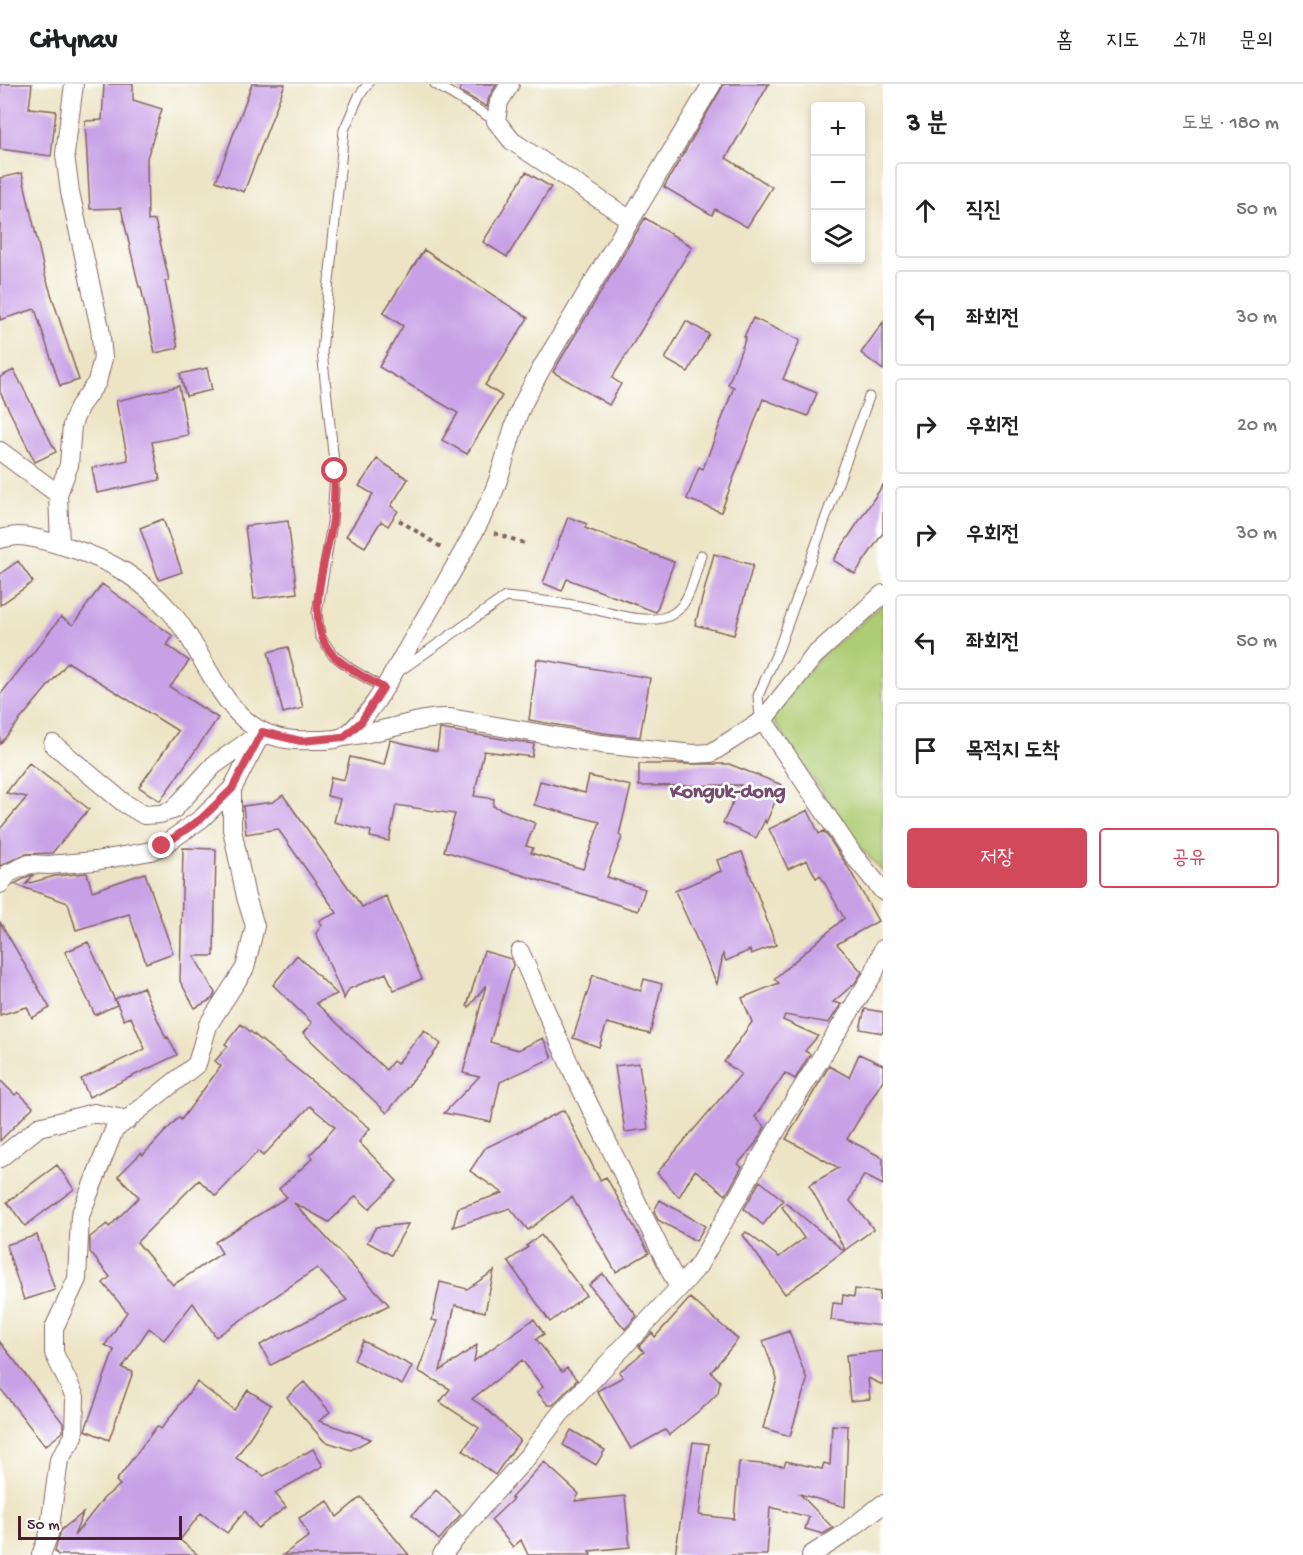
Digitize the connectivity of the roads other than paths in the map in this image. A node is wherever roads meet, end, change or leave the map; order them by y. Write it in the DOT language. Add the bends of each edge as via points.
graph roads {
  1 [pos="74,84"];
  2 [pos="368,84"];
  3 [pos="435,84"];
  4 [pos="510,84"];
  5 [pos="712,84"];
  6 [pos="496,121"];
  7 [pos="629,219"];
  8 [pos="869,397"];
  9 [pos="0,451"];
  10 [pos="58,494"];
  11 [pos="0,539"];
  12 [pos="60,545"];
  13 [pos="701,555"];
  14 [pos="883,594"];
  15 [pos="387,682"];
  16 [pos="763,720"];
  17 [pos="262,732"];
  18 [pos="344,737"];
  19 [pos="53,744"];
  20 [pos="232,789"];
  21 [pos="0,884"];
  22 [pos="883,891"];
  23 [pos="883,949"];
  24 [pos="520,951"];
  25 [pos="128,1120"];
  26 [pos="0,1158"];
  27 [pos="679,1288"];
  28 [pos="883,1504"];
  29 [pos="41,1555"];
  30 [pos="442,1555"];
  31 [pos="811,1555"];
  1 -- 10 [label="street" via="65,154 103,358 97,382 79,406 72,425 69,465"];
  2 -- 15 [label="lane" via="344,130 325,318 322,352 335,471 332,523 317,613 321,636 332,654 351,669"];
  3 -- 6 [label="lane"];
  4 -- 6 [label="street" via="499,102"];
  5 -- 7 [label="street"];
  6 -- 7 [label="street" via="512,141"];
  7 -- 15 [label="street" via="541,369 520,410 490,502"];
  8 -- 16 [label="lane" via="758,696"];
  9 -- 10 [label="street"];
  10 -- 12 [label="street"];
  11 -- 12 [label="street" via="19,536"];
  12 -- 17 [label="street" via="99,557 124,570 150,591 191,641 223,697"];
  13 -- 15 [label="lane" via="685,602 675,613 663,618 635,618 582,606 505,597"];
  14 -- 16 [label="street" via="814,656"];
  15 -- 18 [label="street" via="361,722"];
  16 -- 18 [label="street" via="711,753 693,754 601,744 450,718 413,721"];
  16 -- 22 [label="street" via="854,856"];
  17 -- 18 [label="street" via="301,741"];
  17 -- 19 [label="street" via="214,765 174,810 144,815"];
  17 -- 20 [label="street"];
  20 -- 21 [label="street" via="201,819 151,851 95,861 29,864 9,873"];
  20 -- 25 [label="street" via="232,829 255,926 245,968 208,1025 197,1064"];
  23 -- 27 [label="street" via="874,973 784,1117 698,1266"];
  24 -- 27 [label="street" via="572,1070"];
  25 -- 26 [label="street" via="94,1113 39,1127"];
  25 -- 29 [label="street" via="114,1130 80,1216 77,1279 54,1328 54,1353 75,1397 74,1436 59,1460 49,1534"];
  27 -- 30 [label="street" via="560,1414"];
  28 -- 31 [label="street"];
}
